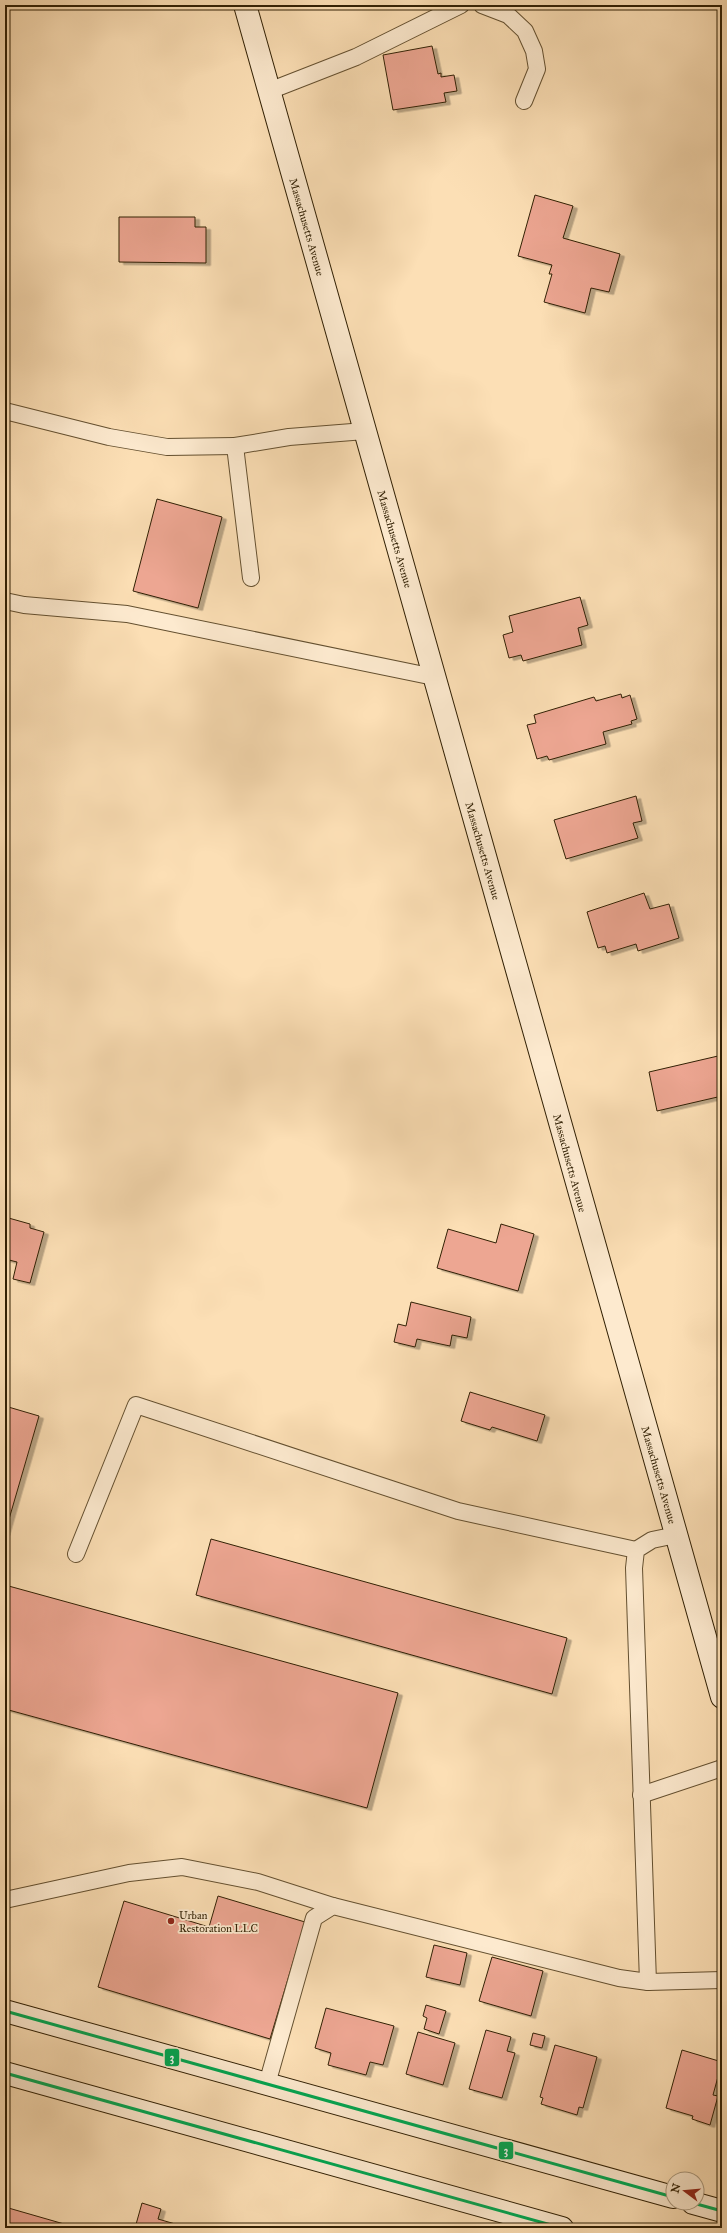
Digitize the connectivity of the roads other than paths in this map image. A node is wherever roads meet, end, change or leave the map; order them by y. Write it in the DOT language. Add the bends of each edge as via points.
graph roads {
  1 [pos="245,5"];
  2 [pos="461,5"];
  3 [pos="482,5"];
  4 [pos="269,91"];
  5 [pos="524,101"];
  6 [pos="5,411"];
  7 [pos="365,431"];
  8 [pos="235,446"];
  9 [pos="252,578"];
  10 [pos="5,601"];
  11 [pos="434,677"];
  12 [pos="676,1535"];
  13 [pos="636,1550"];
  14 [pos="76,1554"];
  15 [pos="722,1697"];
  16 [pos="722,1768"];
  17 [pos="641,1795"];
  18 [pos="5,1900"];
  19 [pos="334,1906"];
  20 [pos="722,1980"];
  21 [pos="648,1982"];
  22 [pos="5,2011"];
  23 [pos="5,2074"];
  24 [pos="267,2084"];
  25 [pos="665,2195"];
  26 [pos="705,2206"];
  27 [pos="722,2211"];
  28 [pos="562,2228"];
  1 -- 4 [label="main road, Massachusetts Avenue"];
  2 -- 4 [label="lane" via="356,57"];
  3 -- 5 [label="lane" via="508,14 525,30 534,51 537,69"];
  4 -- 7 [label="main road, Massachusetts Avenue"];
  6 -- 8 [label="lane" via="109,437 160,446"];
  7 -- 8 [label="lane" via="289,437"];
  7 -- 11 [label="main road, Massachusetts Avenue"];
  8 -- 9 [label="lane"];
  10 -- 11 [label="lane" via="127,614"];
  11 -- 12 [label="main road, Massachusetts Avenue"];
  12 -- 13 [label="lane" via="652,1540"];
  12 -- 15 [label="main road, Massachusetts Avenue"];
  13 -- 14 [label="lane" via="458,1512 136,1405"];
  13 -- 17 [label="lane" via="634,1568"];
  16 -- 17 [label="lane"];
  17 -- 21 [label="lane"];
  18 -- 19 [label="lane" via="129,1873 182,1867 258,1882"];
  19 -- 21 [label="lane" via="620,1978"];
  19 -- 24 [label="lane" via="314,1918"];
  20 -- 21 [label="lane"];
  22 -- 24 [label="main road"];
  23 -- 28 [label="main road"];
  24 -- 25 [label="main road"];
  26 -- 27 [label="main road"];
}
